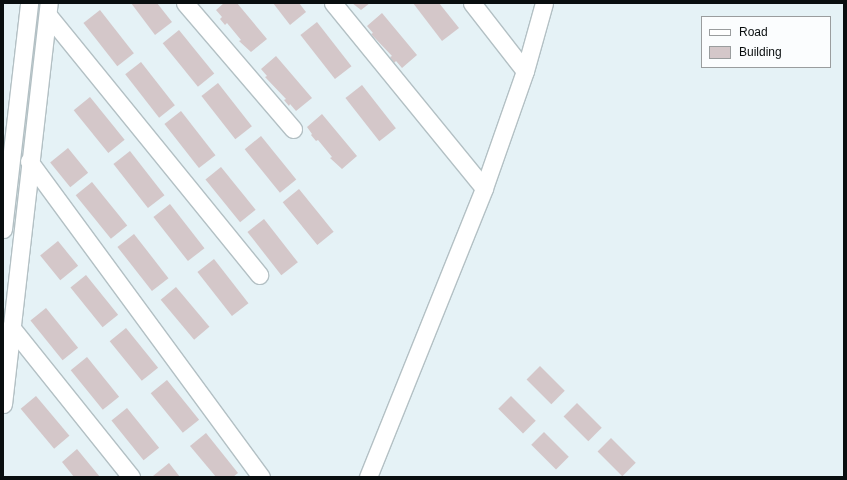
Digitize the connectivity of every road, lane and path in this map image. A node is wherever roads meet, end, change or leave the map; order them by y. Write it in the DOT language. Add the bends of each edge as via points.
graph roads {
  1 [pos="29,3"];
  2 [pos="185,3"];
  3 [pos="333,3"];
  4 [pos="472,3"];
  5 [pos="544,3"];
  6 [pos="48,9"];
  7 [pos="525,71"];
  8 [pos="8,125"];
  9 [pos="293,129"];
  10 [pos="29,162"];
  11 [pos="484,188"];
  12 [pos="3,229"];
  13 [pos="258,276"];
  14 [pos="12,327"];
  15 [pos="3,404"];
  16 [pos="131,477"];
  17 [pos="261,477"];
  18 [pos="368,477"];
  1 -- 8 [label="street"];
  2 -- 9 [label="street"];
  3 -- 11 [label="street"];
  4 -- 7 [label="street"];
  5 -- 7 [label="street"];
  6 -- 10 [label="street"];
  6 -- 13 [label="street"];
  7 -- 11 [label="street"];
  8 -- 12 [label="street"];
  10 -- 14 [label="street"];
  10 -- 17 [label="street"];
  11 -- 18 [label="street"];
  14 -- 15 [label="street"];
  14 -- 16 [label="street"];
}
